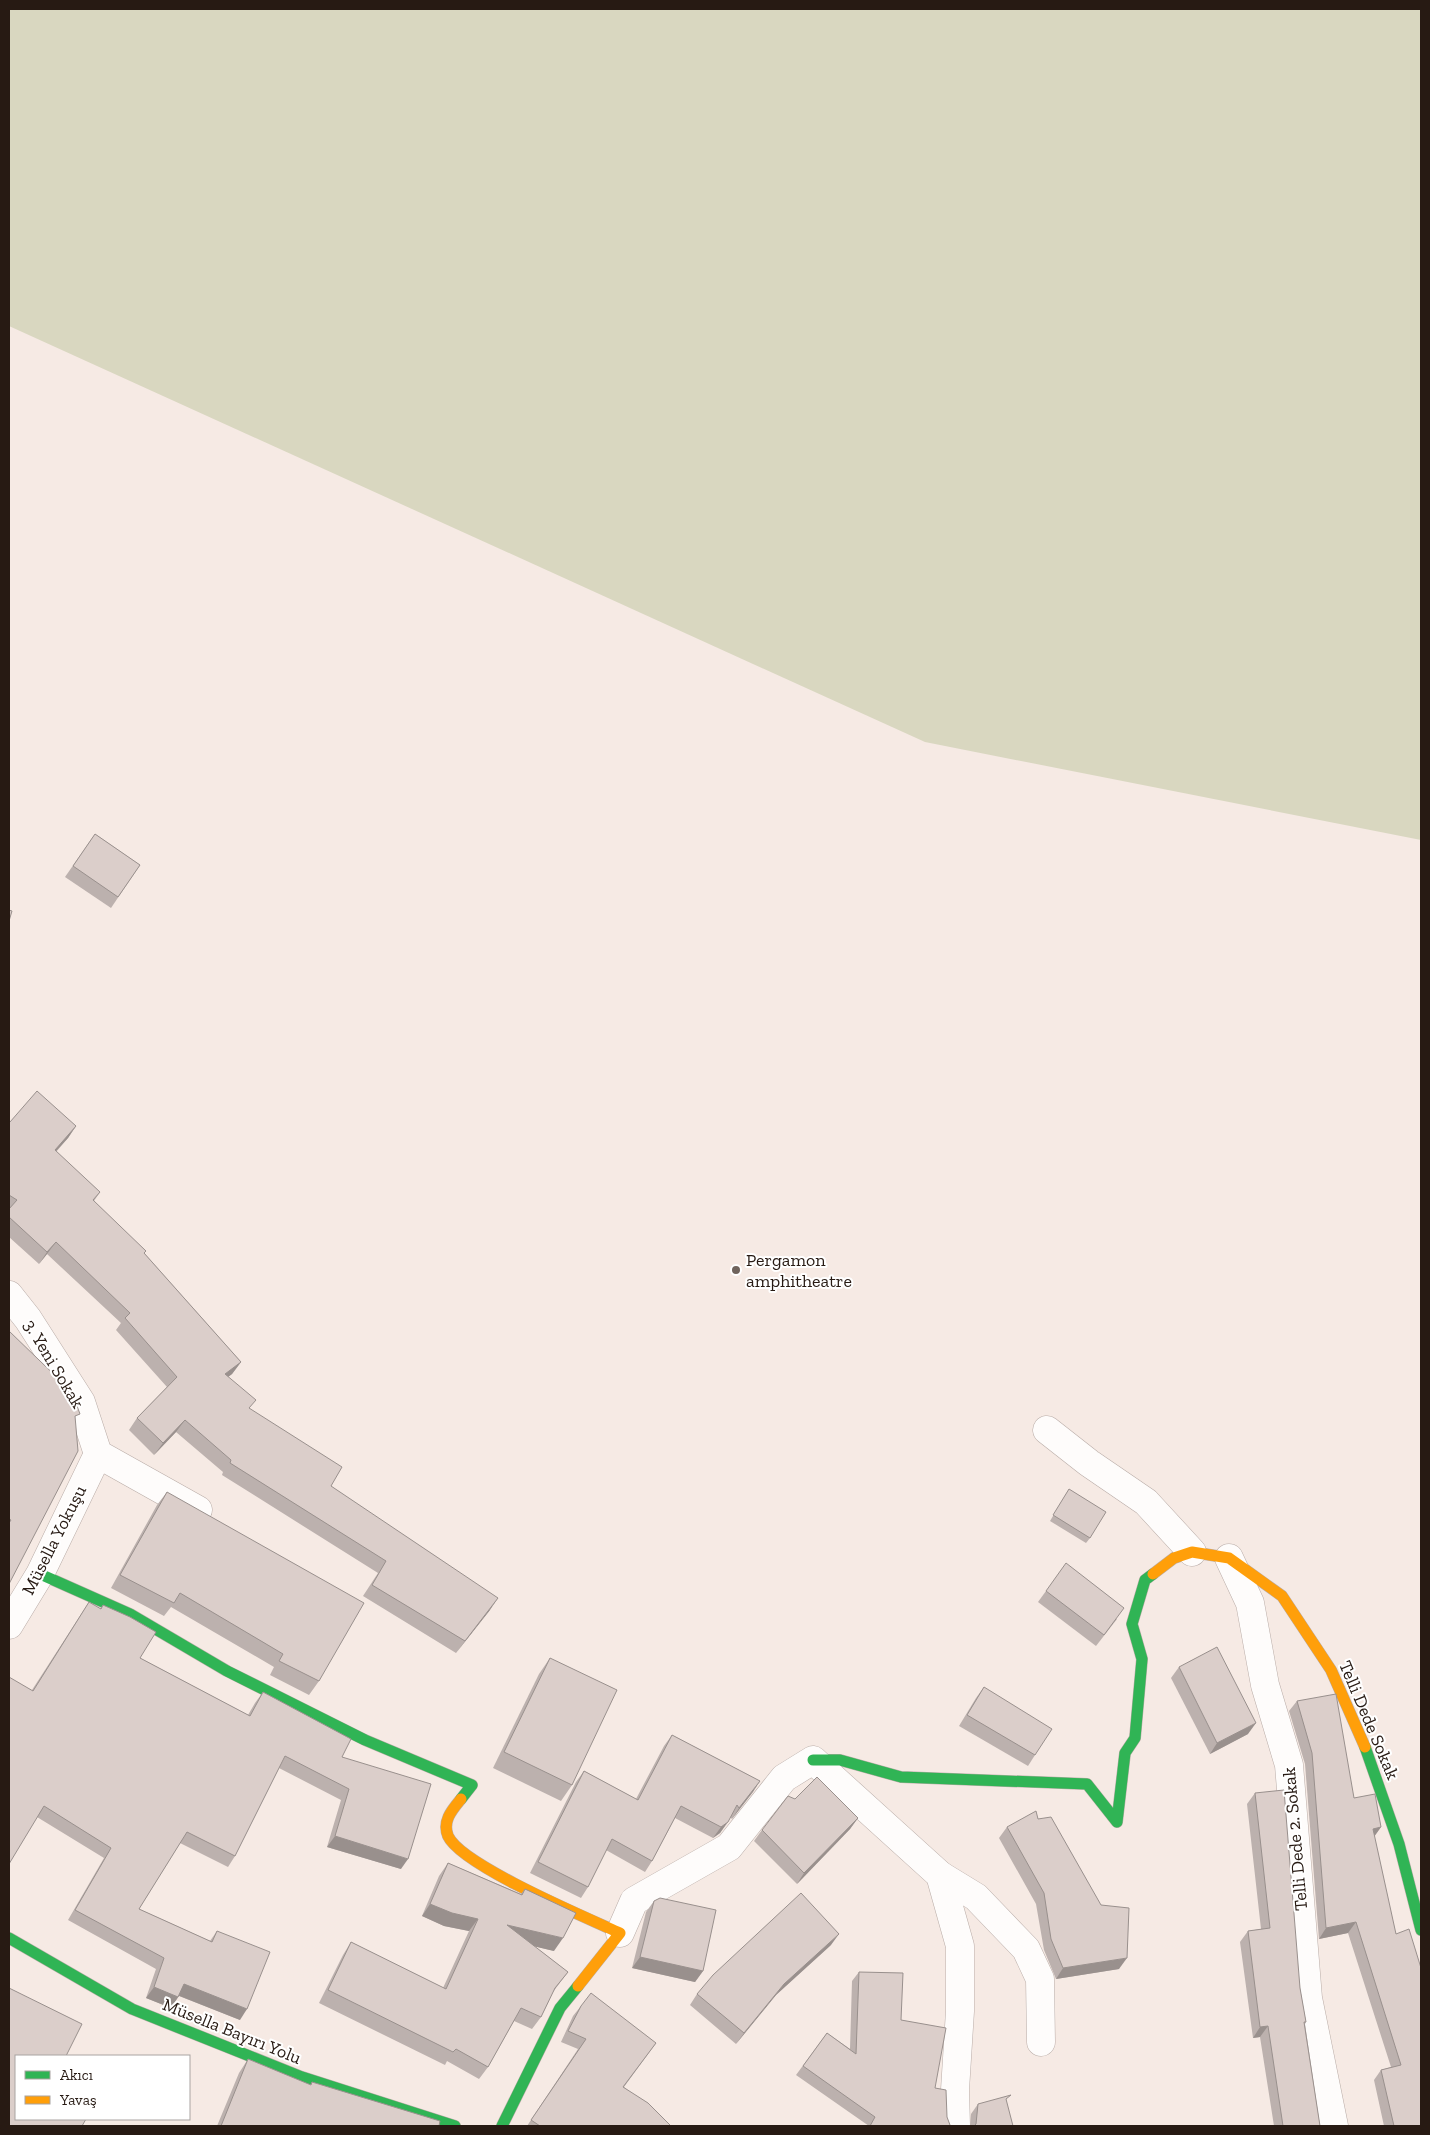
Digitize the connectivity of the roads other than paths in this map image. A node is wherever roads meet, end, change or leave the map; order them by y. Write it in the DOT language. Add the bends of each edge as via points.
graph roads {
  1 [pos="9,1295"];
  2 [pos="1047,1430"];
  3 [pos="98,1454"];
  4 [pos="223,1525"];
  5 [pos="1192,1552"];
  6 [pos="1230,1558"];
  7 [pos="40,1574"];
  8 [pos="9,1626"];
  9 [pos="813,1760"];
  10 [pos="940,1875"];
  11 [pos="1421,1930"];
  12 [pos="620,1933"];
  13 [pos="9,1938"];
  14 [pos="1041,2042"];
  15 [pos="455,2126"];
  16 [pos="502,2126"];
  17 [pos="956,2126"];
  18 [pos="1334,2126"];
  1 -- 3 [label="street, 3. Yeni Sokak" via="28,1319 80,1402"];
  2 -- 5 [label="street" via="1088,1463 1146,1502"];
  3 -- 4 [label="street"];
  3 -- 7 [label="street, Müsella Yokuşu"];
  5 -- 6 [label="street"];
  5 -- 9 [label="street" via="1174,1558 1145,1580 1132,1624 1142,1659 1136,1738 1125,1753 1117,1822 1086,1784 901,1777 840,1760"];
  6 -- 11 [label="street, Telli Dede Sokak" via="1282,1596 1331,1670 1367,1753 1396,1835"];
  6 -- 18 [label="street, Telli Dede 2. Sokak" via="1250,1603 1265,1685 1289,1765 1308,1998"];
  7 -- 8 [label="street, Müsella Yokuşu"];
  7 -- 12 [label="street" via="130,1614 227,1671 365,1740 472,1785 447,1816 448,1837 462,1853"];
  9 -- 10 [label="street"];
  9 -- 12 [label="street" via="784,1778 729,1847 634,1901"];
  10 -- 14 [label="street" via="976,1897 1026,1949 1040,1978"];
  10 -- 17 [label="street" via="960,1946"];
  12 -- 16 [label="street" via="560,2008"];
  13 -- 15 [label="street, Müsella Bayırı Yolu" via="132,2009 302,2078"];
}
